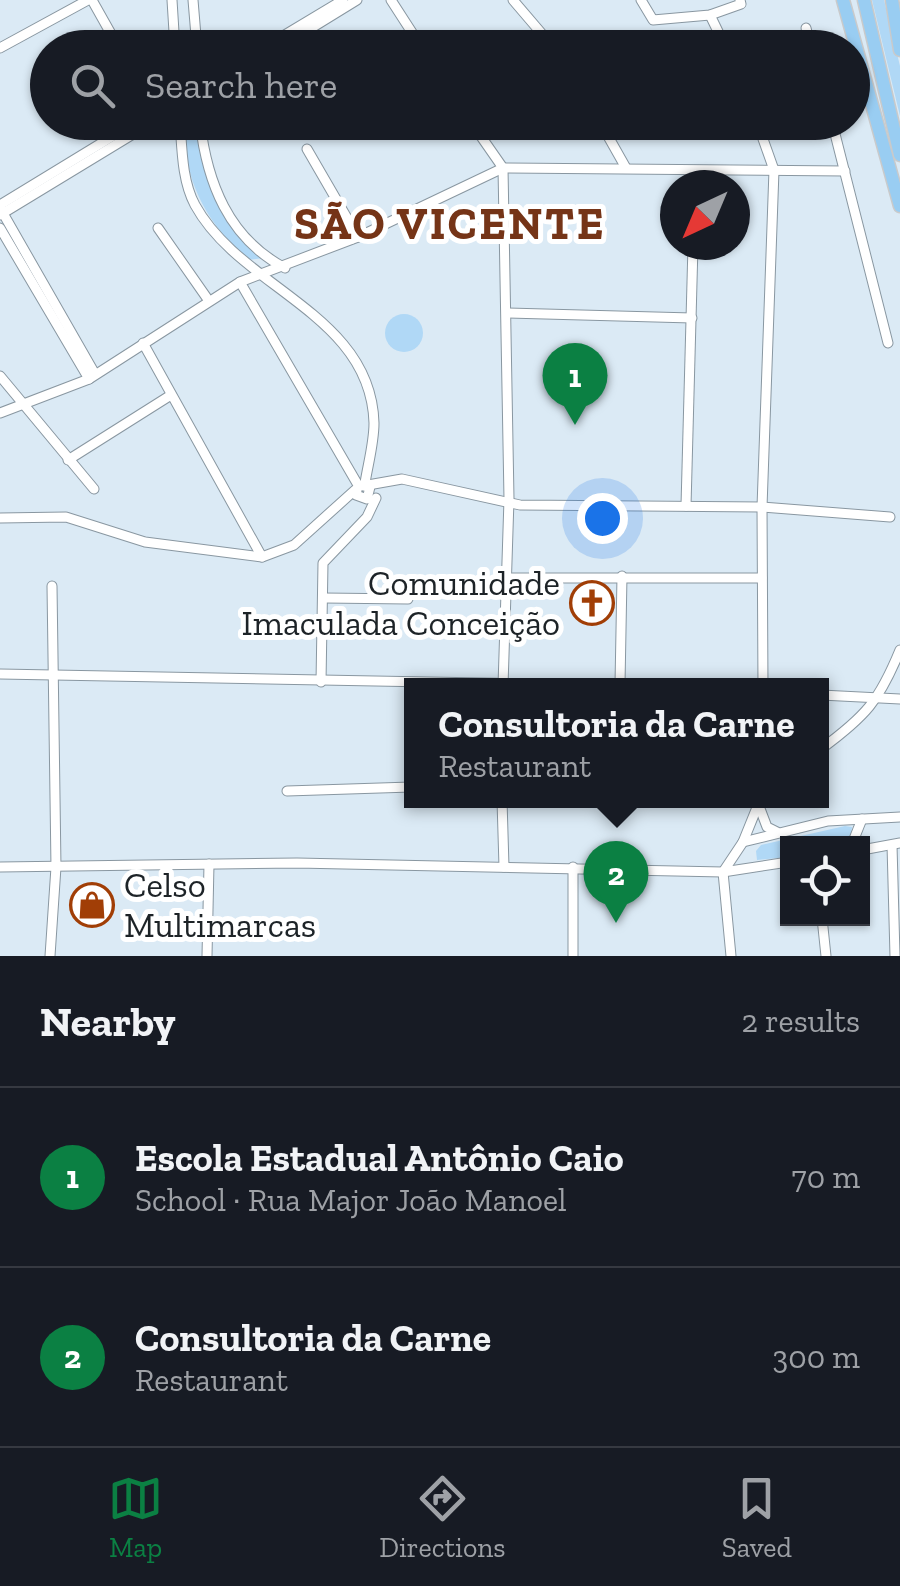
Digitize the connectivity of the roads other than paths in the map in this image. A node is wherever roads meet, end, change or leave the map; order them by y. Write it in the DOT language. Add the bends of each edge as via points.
graph roads {
  1 [pos="58,0"];
  2 [pos="90,0"];
  3 [pos="172,0"];
  4 [pos="193,0"];
  5 [pos="343,0"];
  6 [pos="357,0"];
  7 [pos="391,0"];
  8 [pos="512,0"];
  9 [pos="642,0"];
  10 [pos="740,0"];
  11 [pos="842,0"];
  12 [pos="864,0"];
  13 [pos="892,0"];
  14 [pos="64,13"];
  15 [pos="710,15"];
  16 [pos="33,30"];
  17 [pos="108,30"];
  18 [pos="173,30"];
  19 [pos="196,30"];
  20 [pos="293,30"];
  21 [pos="308,30"];
  22 [pos="410,30"];
  23 [pos="538,30"];
  24 [pos="717,30"];
  25 [pos="850,30"];
  26 [pos="30,32"];
  27 [pos="0,48"];
  28 [pos="900,50"];
  29 [pos="870,99"];
  30 [pos="108,140"];
  31 [pos="122,140"];
  32 [pos="182,140"];
  33 [pos="202,140"];
  34 [pos="484,140"];
  35 [pos="610,140"];
  36 [pos="764,140"];
  37 [pos="837,140"];
  38 [pos="307,149"];
  39 [pos="900,155"];
  40 [pos="504,168"];
  41 [pos="626,168"];
  42 [pos="694,169"];
  43 [pos="774,170"];
  44 [pos="845,172"];
  45 [pos="900,206"];
  46 [pos="1,210"];
  47 [pos="0,228"];
  48 [pos="158,228"];
  49 [pos="358,237"];
  50 [pos="693,260"];
  51 [pos="285,268"];
  52 [pos="260,274"];
  53 [pos="240,282"];
  54 [pos="209,301"];
  55 [pos="508,313"];
  56 [pos="692,318"];
  57 [pos="888,342"];
  58 [pos="142,343"];
  59 [pos="0,376"];
  60 [pos="92,377"];
  61 [pos="171,396"];
  62 [pos="24,405"];
  63 [pos="0,413"];
  64 [pos="68,460"];
  65 [pos="384,484"];
  66 [pos="362,486"];
  67 [pos="94,489"];
  68 [pos="367,499"];
  69 [pos="341,504"];
  70 [pos="509,504"];
  71 [pos="686,506"];
  72 [pos="762,507"];
  73 [pos="890,517"];
  74 [pos="0,518"];
  75 [pos="262,557"];
  76 [pos="622,576"];
  77 [pos="504,578"];
  78 [pos="762,578"];
  79 [pos="52,586"];
  80 [pos="324,598"];
  81 [pos="408,599"];
  82 [pos="900,650"];
  83 [pos="0,674"];
  84 [pos="53,676"];
  85 [pos="503,678"];
  86 [pos="620,678"];
  87 [pos="764,678"];
  88 [pos="322,682"];
  89 [pos="404,683"];
  90 [pos="829,695"];
  91 [pos="880,698"];
  92 [pos="900,699"];
  93 [pos="829,743"];
  94 [pos="404,788"];
  95 [pos="287,790"];
  96 [pos="502,808"];
  97 [pos="757,808"];
  98 [pos="760,808"];
  99 [pos="900,817"];
  100 [pos="862,820"];
  101 [pos="780,833"];
  102 [pos="855,836"];
  103 [pos="743,842"];
  104 [pos="896,844"];
  105 [pos="870,849"];
  106 [pos="780,863"];
  107 [pos="209,864"];
  108 [pos="0,867"];
  109 [pos="56,867"];
  110 [pos="504,867"];
  111 [pos="573,868"];
  112 [pos="723,872"];
  113 [pos="823,926"];
  114 [pos="50,956"];
  115 [pos="206,956"];
  116 [pos="573,956"];
  117 [pos="731,956"];
  118 [pos="826,956"];
  119 [pos="895,956"];
  1 -- 14 [label="street"];
  2 -- 14 [label="street"];
  2 -- 17 [label="street"];
  3 -- 18 [label="street"];
  4 -- 19 [label="street"];
  5 -- 20 [label="street"];
  6 -- 21 [label="street"];
  7 -- 22 [label="street"];
  8 -- 23 [label="street"];
  9 -- 15 [label="street" via="653,20"];
  10 -- 15 [label="street"];
  11 -- 25 [label="highway"];
  12 -- 39 [label="highway"];
  13 -- 28 [label="highway"];
  14 -- 16 [label="street"];
  15 -- 24 [label="street"];
  26 -- 27 [label="street"];
  29 -- 45 [label="highway"];
  30 -- 46 [label="street"];
  31 -- 46 [label="street"];
  32 -- 52 [label="street" via="196,208"];
  33 -- 51 [label="street" via="206,169 229,217"];
  34 -- 40 [label="street"];
  35 -- 41 [label="street"];
  36 -- 43 [label="street"];
  37 -- 44 [label="street"];
  38 -- 49 [label="street"];
  40 -- 41 [label="street"];
  40 -- 49 [label="street"];
  40 -- 55 [label="street"];
  41 -- 42 [label="street"];
  42 -- 43 [label="street"];
  43 -- 44 [label="street"];
  43 -- 72 [label="street"];
  44 -- 57 [label="street"];
  46 -- 60 [label="street"];
  47 -- 60 [label="street"];
  48 -- 54 [label="street"];
  49 -- 51 [label="street"];
  50 -- 56 [label="street"];
  51 -- 52 [label="street"];
  52 -- 53 [label="street"];
  52 -- 66 [label="street" via="344,344 368,384 374,427"];
  53 -- 54 [label="street"];
  53 -- 66 [label="street"];
  54 -- 58 [label="street"];
  55 -- 56 [label="street"];
  55 -- 70 [label="street"];
  56 -- 71 [label="street"];
  58 -- 60 [label="street"];
  58 -- 61 [label="street"];
  59 -- 62 [label="street"];
  60 -- 62 [label="street"];
  61 -- 64 [label="street"];
  61 -- 75 [label="street"];
  62 -- 63 [label="street"];
  62 -- 64 [label="street"];
  64 -- 67 [label="street"];
  65 -- 66 [label="street"];
  65 -- 68 [label="street"];
  65 -- 70 [label="street" via="402,479"];
  66 -- 68 [label="street"];
  66 -- 69 [label="street"];
  68 -- 69 [label="street"];
  68 -- 80 [label="street" via="367,517 327,555"];
  69 -- 75 [label="street" via="294,545"];
  70 -- 71 [label="street"];
  70 -- 77 [label="street"];
  71 -- 72 [label="street"];
  72 -- 73 [label="street"];
  72 -- 78 [label="street"];
  74 -- 75 [label="street" via="66,517 145,542"];
  76 -- 77 [label="street"];
  76 -- 78 [label="street"];
  76 -- 86 [label="street"];
  77 -- 85 [label="street"];
  78 -- 87 [label="street"];
  79 -- 84 [label="street"];
  80 -- 81 [label="street"];
  80 -- 88 [label="street"];
  82 -- 91 [label="street"];
  83 -- 84 [label="street"];
  84 -- 88 [label="street"];
  84 -- 109 [label="street"];
  88 -- 89 [label="street"];
  90 -- 91 [label="street"];
  91 -- 92 [label="street"];
  91 -- 93 [label="street"];
  94 -- 95 [label="street"];
  96 -- 110 [label="street"];
  97 -- 103 [label="street"];
  98 -- 101 [label="street" via="764,823"];
  99 -- 100 [label="street"];
  100 -- 101 [label="street"];
  100 -- 102 [label="street"];
  101 -- 103 [label="street"];
  103 -- 112 [label="street"];
  104 -- 105 [label="street"];
  104 -- 119 [label="street"];
  106 -- 112 [label="street"];
  107 -- 109 [label="street"];
  107 -- 110 [label="street"];
  107 -- 115 [label="street"];
  108 -- 109 [label="street"];
  109 -- 114 [label="street"];
  110 -- 111 [label="street"];
  111 -- 112 [label="street"];
  111 -- 116 [label="street"];
  112 -- 117 [label="street"];
  113 -- 118 [label="street"];
}
